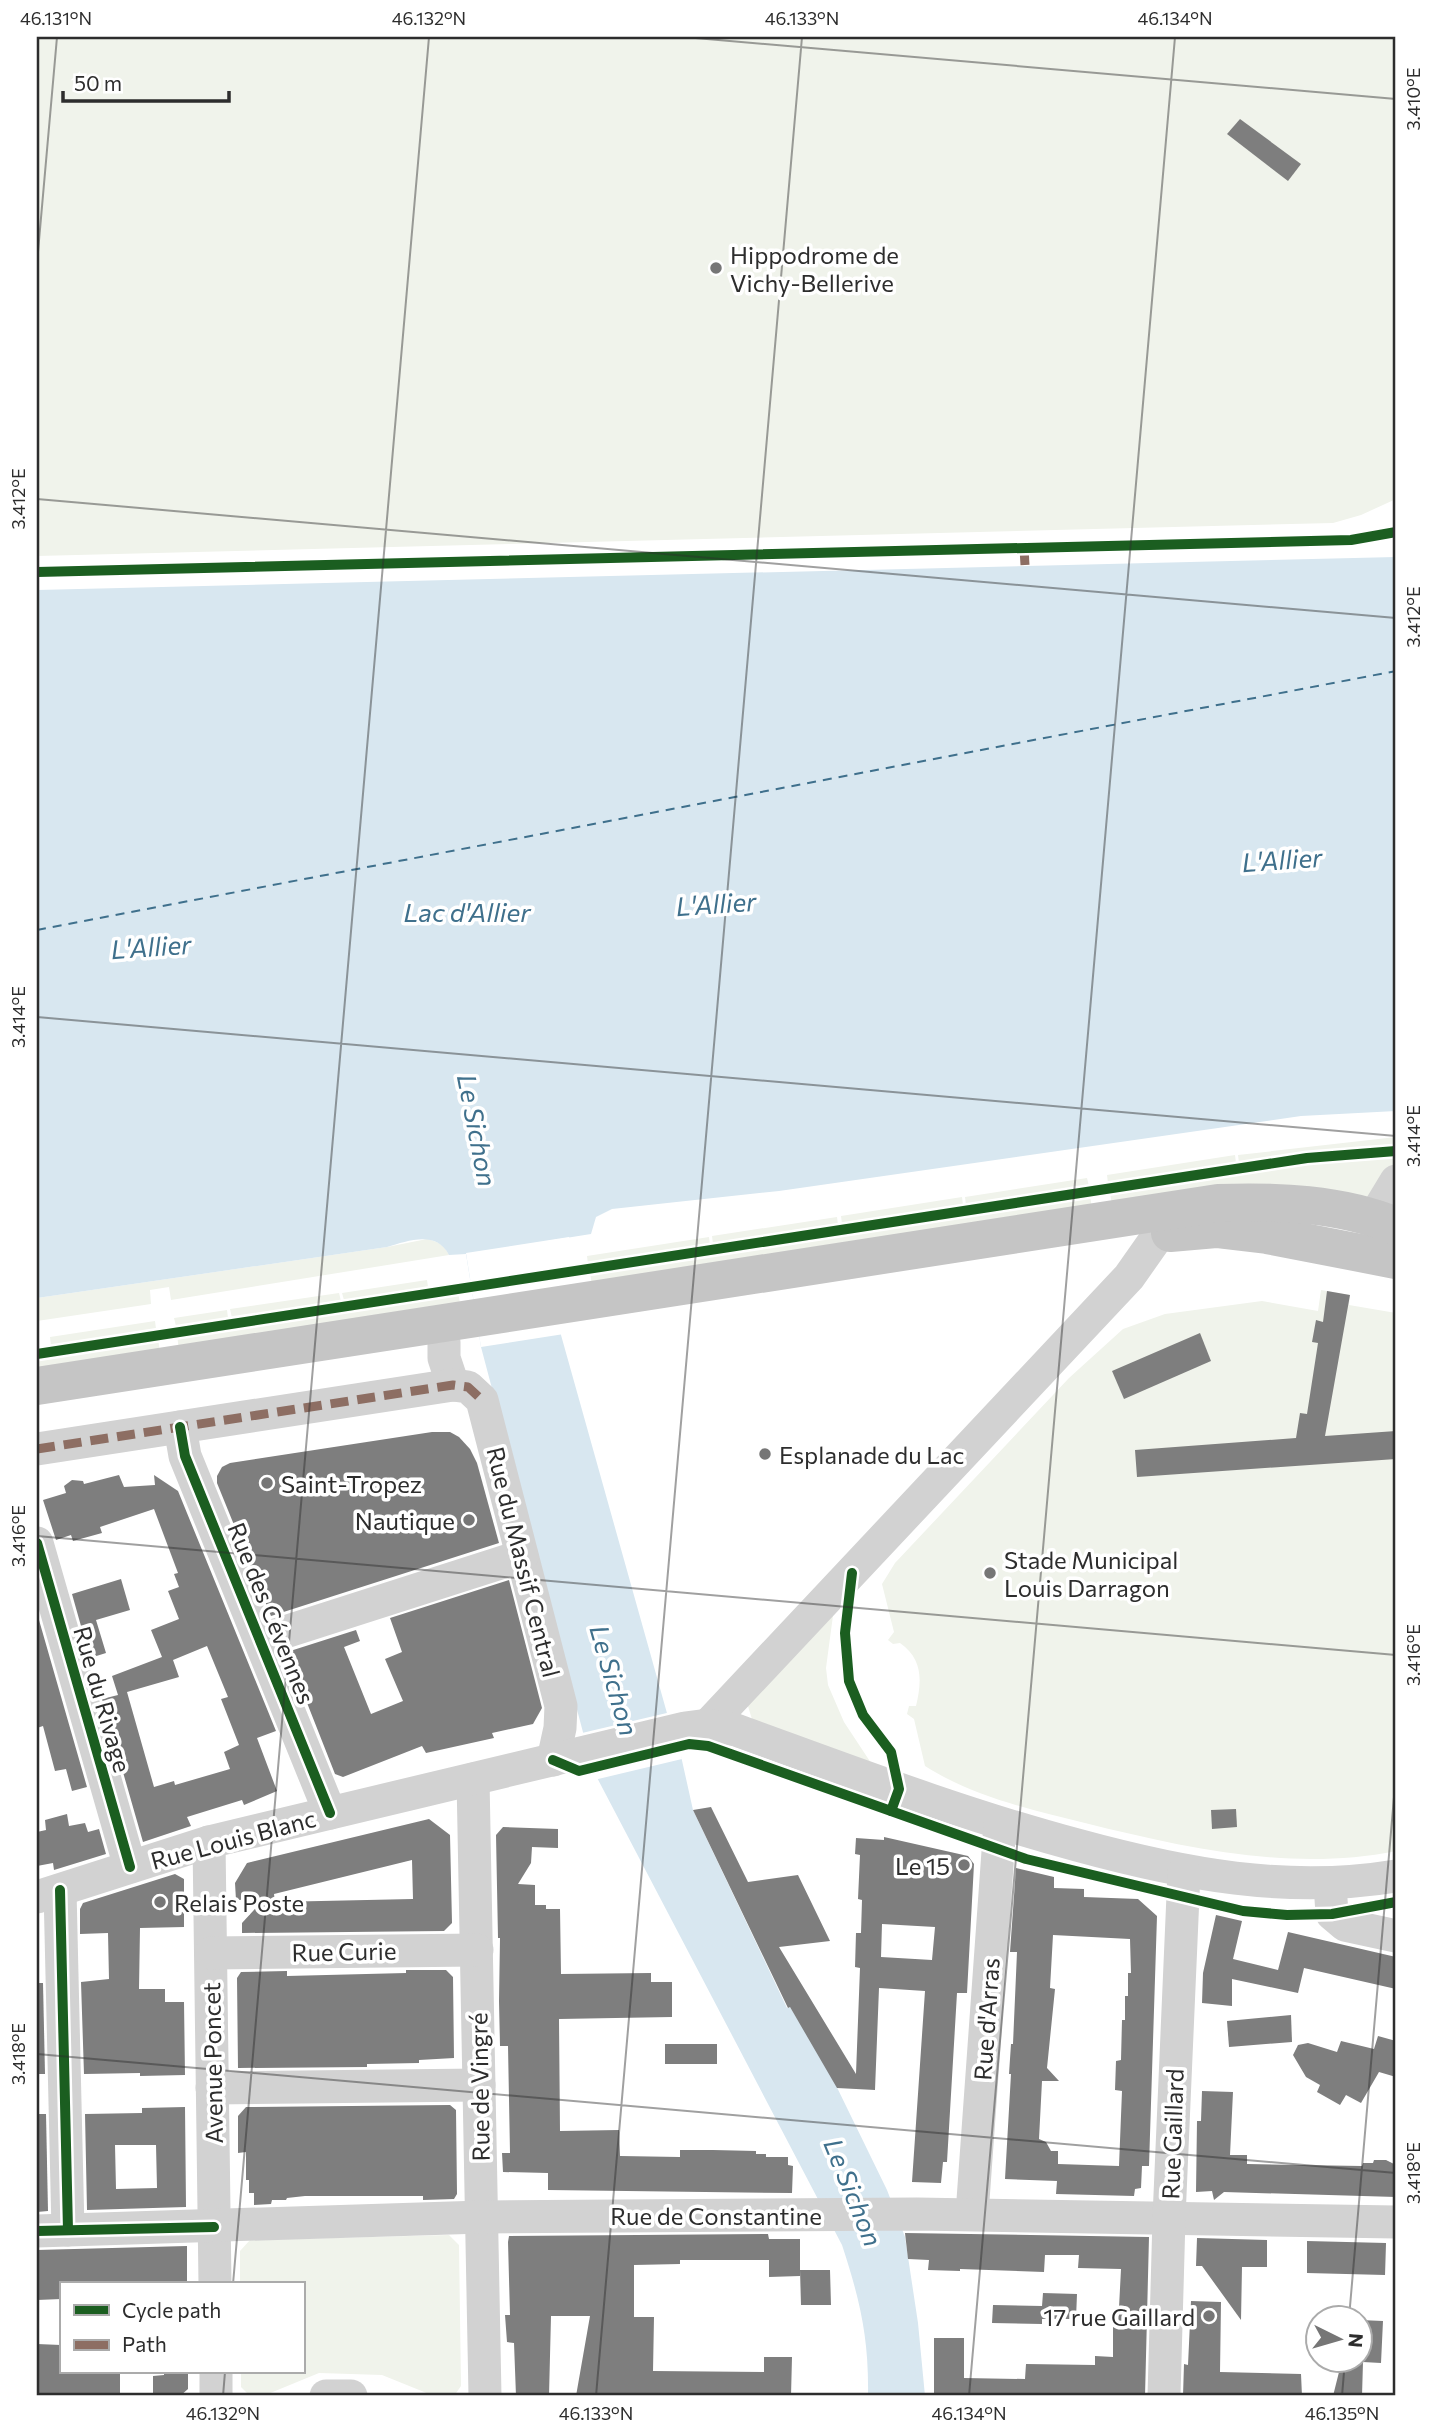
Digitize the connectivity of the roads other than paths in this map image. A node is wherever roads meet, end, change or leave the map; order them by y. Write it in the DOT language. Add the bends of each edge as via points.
graph roads {
  1 [pos="1396,1181"];
  2 [pos="1156,1234"];
  3 [pos="1391,1241"];
  4 [pos="589,1310"];
  5 [pos="462,1332"];
  6 [pos="453,1385"];
  7 [pos="37,1386"];
  8 [pos="37,1404"];
  9 [pos="180,1427"];
  10 [pos="37,1449"];
  11 [pos="37,1543"];
  12 [pos="522,1556"];
  13 [pos="260,1640"];
  14 [pos="696,1726"];
  15 [pos="553,1760"];
  16 [pos="473,1779"];
  17 [pos="330,1813"];
  18 [pos="1000,1824"];
  19 [pos="209,1842"];
  20 [pos="130,1867"];
  21 [pos="1184,1872"];
  22 [pos="1396,1876"];
  23 [pos="1330,1884"];
  24 [pos="48,1893"];
  25 [pos="1396,1936"];
  26 [pos="477,1950"];
  27 [pos="211,1953"];
  28 [pos="479,2085"];
  29 [pos="212,2088"];
  30 [pos="972,2214"];
  31 [pos="482,2217"];
  32 [pos="1169,2218"];
  33 [pos="1396,2222"];
  34 [pos="214,2227"];
  35 [pos="52,2230"];
  36 [pos="215,2282"];
  37 [pos="216,2374"];
  38 [pos="216,2396"];
  39 [pos="326,2396"];
  40 [pos="351,2396"];
  41 [pos="485,2396"];
  42 [pos="1164,2396"];
  1 -- 3 [label="street" via="1379,1209"];
  2 -- 3 [label="main road" via="1229,1231"];
  2 -- 4 [label="main road"];
  2 -- 14 [label="street" via="1129,1277"];
  3 -- 4 [label="main road" via="1323,1207 1273,1201 1218,1203"];
  4 -- 5 [label="main road"];
  5 -- 6 [label="street" via="444,1357"];
  5 -- 7 [label="main road"];
  5 -- 8 [label="main road"];
  6 -- 9 [label="street"];
  6 -- 12 [label="street, Rue du Massif Central" via="468,1387 482,1400"];
  9 -- 10 [label="street"];
  9 -- 13 [label="street, Rue des Cévennes" via="185,1456"];
  11 -- 20 [label="street, Rue du Rivage"];
  12 -- 13 [label="street"];
  12 -- 15 [label="street, Rue du Massif Central" via="561,1706"];
  13 -- 17 [label="street, Rue des Cévennes"];
  14 -- 15 [label="street, Rue Louis Blanc"];
  14 -- 18 [label="street" via="736,1730"];
  15 -- 16 [label="street, Rue Louis Blanc"];
  16 -- 17 [label="street, Rue Louis Blanc"];
  16 -- 26 [label="street, Rue de Vingré"];
  17 -- 19 [label="street, Rue Louis Blanc"];
  18 -- 21 [label="street"];
  18 -- 30 [label="street, Rue d'Arras"];
  19 -- 20 [label="street, Rue Louis Blanc"];
  19 -- 27 [label="street, Avenue Poncet"];
  20 -- 24 [label="street, Rue Louis Blanc"];
  21 -- 23 [label="street"];
  21 -- 32 [label="street, Rue Gaillard"];
  22 -- 23 [label="street"];
  23 -- 25 [label="street" via="1332,1914 1345,1925"];
  24 -- 35 [label="street"];
  26 -- 27 [label="street, Rue Curie"];
  26 -- 28 [label="street, Rue de Vingré"];
  27 -- 29 [label="street, Avenue Poncet"];
  28 -- 29 [label="street"];
  28 -- 31 [label="street, Rue de Vingré"];
  29 -- 34 [label="street, Avenue Poncet"];
  30 -- 31 [label="street, Rue de Constantine"];
  30 -- 32 [label="street, Rue de Constantine"];
  31 -- 34 [label="street, Rue de Constantine"];
  31 -- 41 [label="street, Rue de Vingré"];
  32 -- 33 [label="street, Rue de Constantine"];
  32 -- 42 [label="street, Rue Gaillard"];
  34 -- 35 [label="street, Rue de Constantine"];
  34 -- 36 [label="street, Avenue Poncet"];
  37 -- 38 [label="street"];
  39 -- 40 [label="street"];
}
